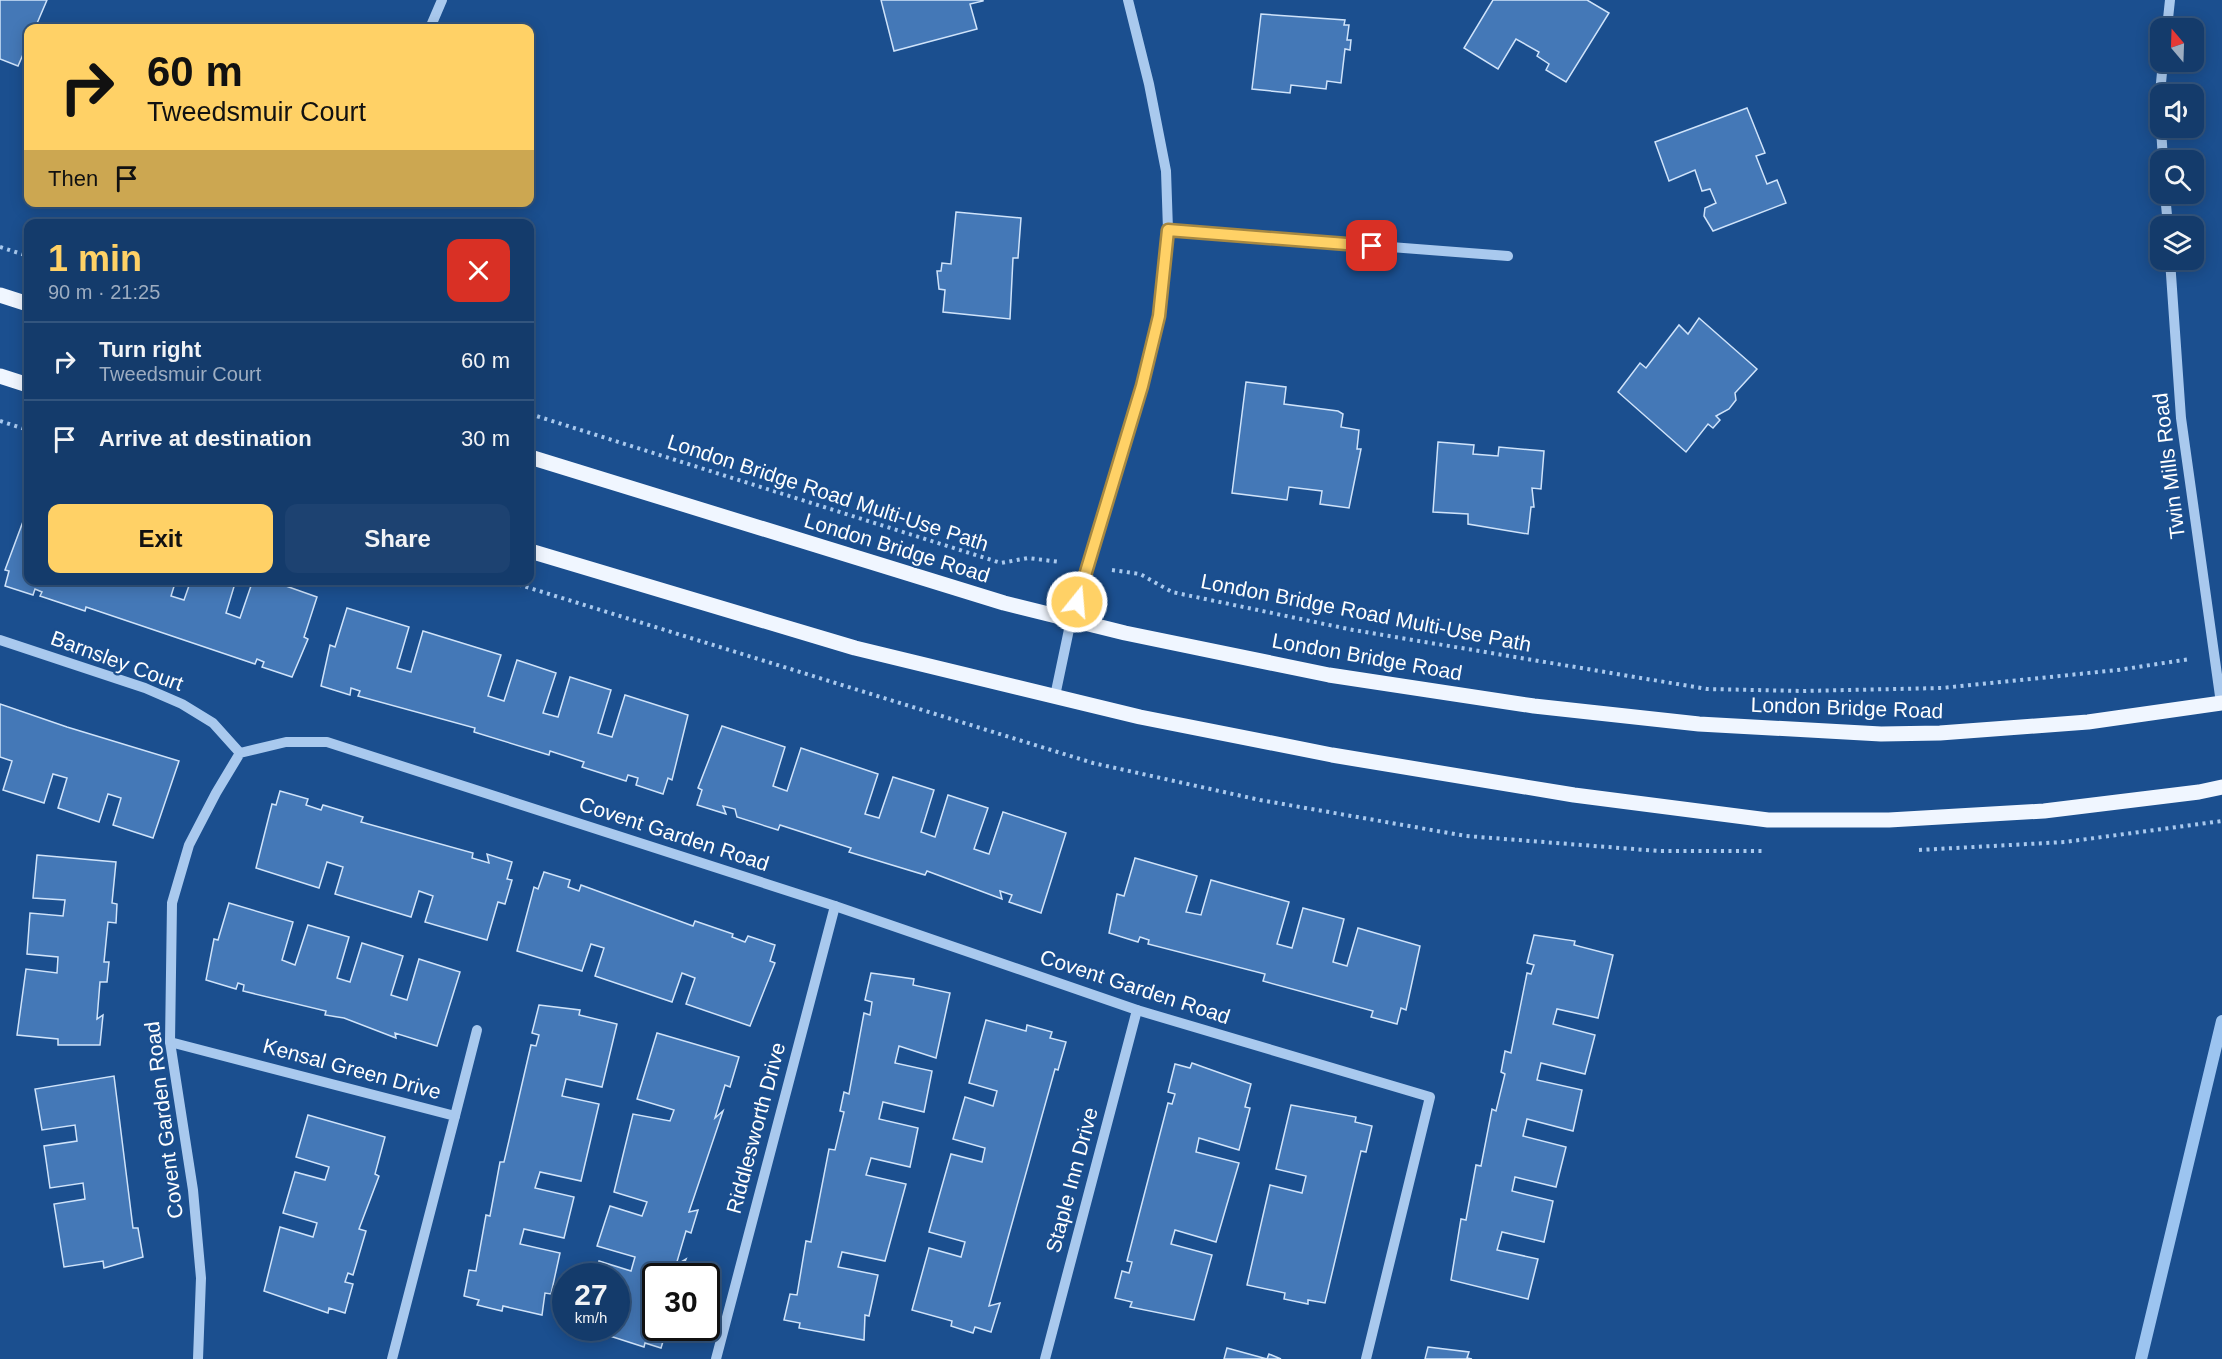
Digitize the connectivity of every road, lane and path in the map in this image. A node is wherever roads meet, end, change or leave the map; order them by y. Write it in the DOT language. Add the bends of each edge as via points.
graph roads {
  1 [pos="442,0"];
  2 [pos="1128,0"];
  3 [pos="2170,0"];
  4 [pos="2168,18"];
  5 [pos="432,24"];
  6 [pos="1168,230"];
  7 [pos="0,247"];
  8 [pos="24,255"];
  9 [pos="1508,256"];
  10 [pos="2171,270"];
  11 [pos="0,295"];
  12 [pos="24,302"];
  13 [pos="0,376"];
  14 [pos="24,384"];
  15 [pos="534,415"];
  16 [pos="0,421"];
  17 [pos="24,429"];
  18 [pos="534,458"];
  19 [pos="534,552"];
  20 [pos="1088,566"];
  21 [pos="1071,620"];
  22 [pos="0,640"];
  23 [pos="2214,655"];
  24 [pos="1055,696"];
  25 [pos="2222,703"];
  26 [pos="240,753"];
  27 [pos="2222,787"];
  28 [pos="835,906"];
  29 [pos="1137,1010"];
  30 [pos="477,1030"];
  31 [pos="170,1041"];
  32 [pos="455,1116"];
  33 [pos="198,1359"];
  34 [pos="392,1359"];
  35 [pos="716,1359"];
  36 [pos="1045,1359"];
  37 [pos="1366,1359"];
  1 -- 5 [label="street"];
  2 -- 6 [label="street" via="1166,171"];
  3 -- 4 [label="street"];
  6 -- 9 [label="street"];
  6 -- 20 [label="street" via="1159,316"];
  7 -- 8 [label="path"];
  10 -- 23 [label="street, Twin Mills Road" via="2181,418"];
  11 -- 12 [label="main road"];
  13 -- 14 [label="main road"];
  15 -- 20 [label="path, London Bridge Road Multi-Use Path" via="1001,563 1028,558"];
  16 -- 17 [label="path"];
  18 -- 21 [label="main road, London Bridge Road" via="1004,603"];
  19 -- 24 [label="main road" via="855,648"];
  20 -- 21 [label="street"];
  20 -- 23 [label="path, London Bridge Road Multi-Use Path" via="1140,574 1172,592 1353,630 1707,689 1942,688 2118,670"];
  21 -- 24 [label="street"];
  21 -- 25 [label="main road, London Bridge Road" via="1329,675 1534,706 1700,724 1881,734 1940,733 2088,722"];
  22 -- 26 [label="street, Barnsley Court" via="182,704 213,723"];
  23 -- 25 [label="street, Twin Mills Road"];
  24 -- 27 [label="main road" via="1332,755 1574,795 1768,820 1889,820 2044,811"];
  26 -- 28 [label="street, Covent Garden Road" via="286,742 327,742"];
  26 -- 31 [label="street, Covent Garden Road" via="189,845 172,903"];
  28 -- 29 [label="street, Covent Garden Road"];
  28 -- 35 [label="street, Riddlesworth Drive"];
  29 -- 36 [label="street, Staple Inn Drive"];
  29 -- 37 [label="street, Covent Garden Road" via="1430,1097"];
  30 -- 32 [label="street"];
  31 -- 32 [label="street, Kensal Green Drive"];
  31 -- 33 [label="street, Covent Garden Road" via="193,1190 201,1278"];
  32 -- 34 [label="street, Kensal Green Drive"];
}
